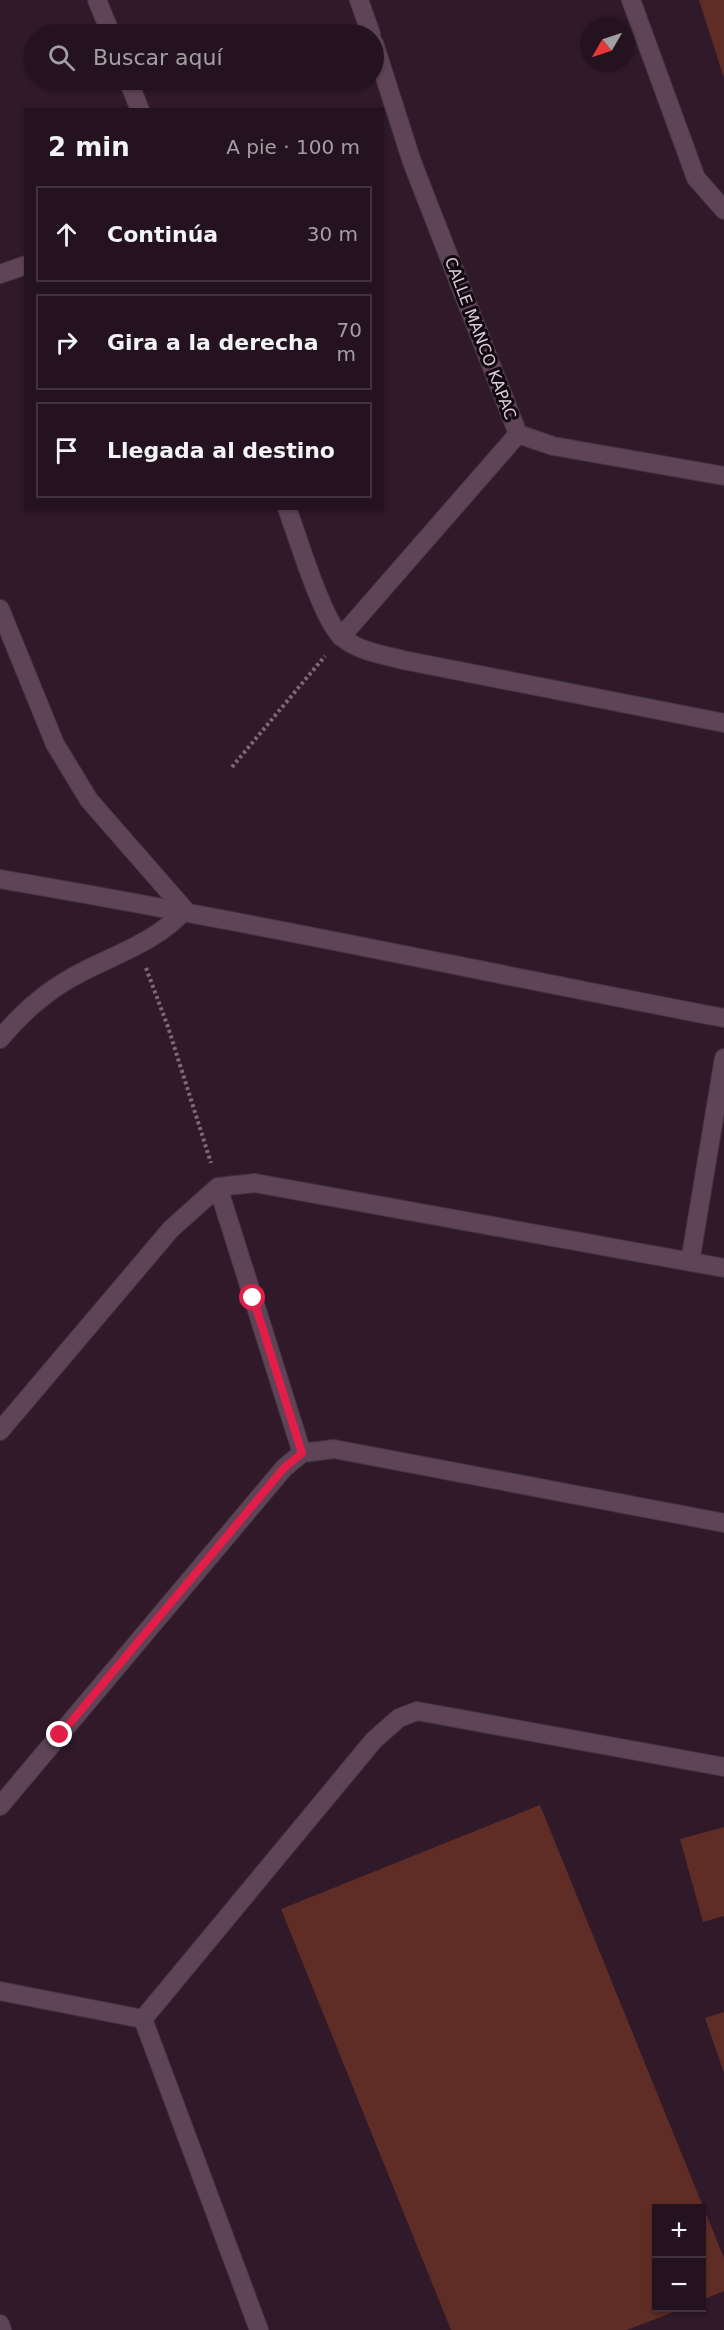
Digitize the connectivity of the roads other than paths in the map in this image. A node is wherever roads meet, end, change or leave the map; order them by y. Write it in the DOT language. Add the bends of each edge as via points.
graph roads {
  1 [pos="97,0"];
  2 [pos="359,0"];
  3 [pos="630,0"];
  4 [pos="107,24"];
  5 [pos="367,24"];
  6 [pos="384,74"];
  7 [pos="132,90"];
  8 [pos="139,108"];
  9 [pos="724,210"];
  10 [pos="24,266"];
  11 [pos="0,274"];
  12 [pos="518,434"];
  13 [pos="724,476"];
  14 [pos="288,510"];
  15 [pos="0,609"];
  16 [pos="341,637"];
  17 [pos="724,723"];
  18 [pos="0,879"];
  19 [pos="185,910"];
  20 [pos="724,1018"];
  21 [pos="0,1039"];
  22 [pos="724,1058"];
  23 [pos="218,1187"];
  24 [pos="690,1262"];
  25 [pos="724,1268"];
  26 [pos="0,1431"];
  27 [pos="302,1453"];
  28 [pos="724,1523"];
  29 [pos="724,1767"];
  30 [pos="0,1806"];
  31 [pos="0,1991"];
  32 [pos="143,2019"];
  33 [pos="0,2324"];
  34 [pos="2,2330"];
  35 [pos="259,2330"];
  1 -- 4 [label="street"];
  2 -- 5 [label="street"];
  3 -- 9 [label="street" via="696,178"];
  6 -- 12 [label="street, CALLE MANCO KAPAC" via="412,162"];
  7 -- 8 [label="street"];
  10 -- 11 [label="street"];
  12 -- 13 [label="street, CALLE MANCO KAPAC" via="553,446"];
  12 -- 16 [label="street"];
  14 -- 16 [label="street" via="320,599"];
  15 -- 19 [label="street" via="55,744 89,800"];
  16 -- 17 [label="street" via="367,650 403,660"];
  18 -- 19 [label="street"];
  19 -- 20 [label="street"];
  19 -- 21 [label="street" via="167,929 57,987 18,1018"];
  22 -- 24 [label="street"];
  23 -- 24 [label="street" via="255,1183"];
  23 -- 26 [label="street" via="171,1229"];
  23 -- 27 [label="street"];
  24 -- 25 [label="street"];
  27 -- 28 [label="street" via="334,1449"];
  27 -- 30 [label="street" via="284,1468"];
  29 -- 32 [label="street" via="417,1711 399,1718 375,1740"];
  31 -- 32 [label="street"];
  32 -- 35 [label="street"];
  33 -- 34 [label="street"];
}
